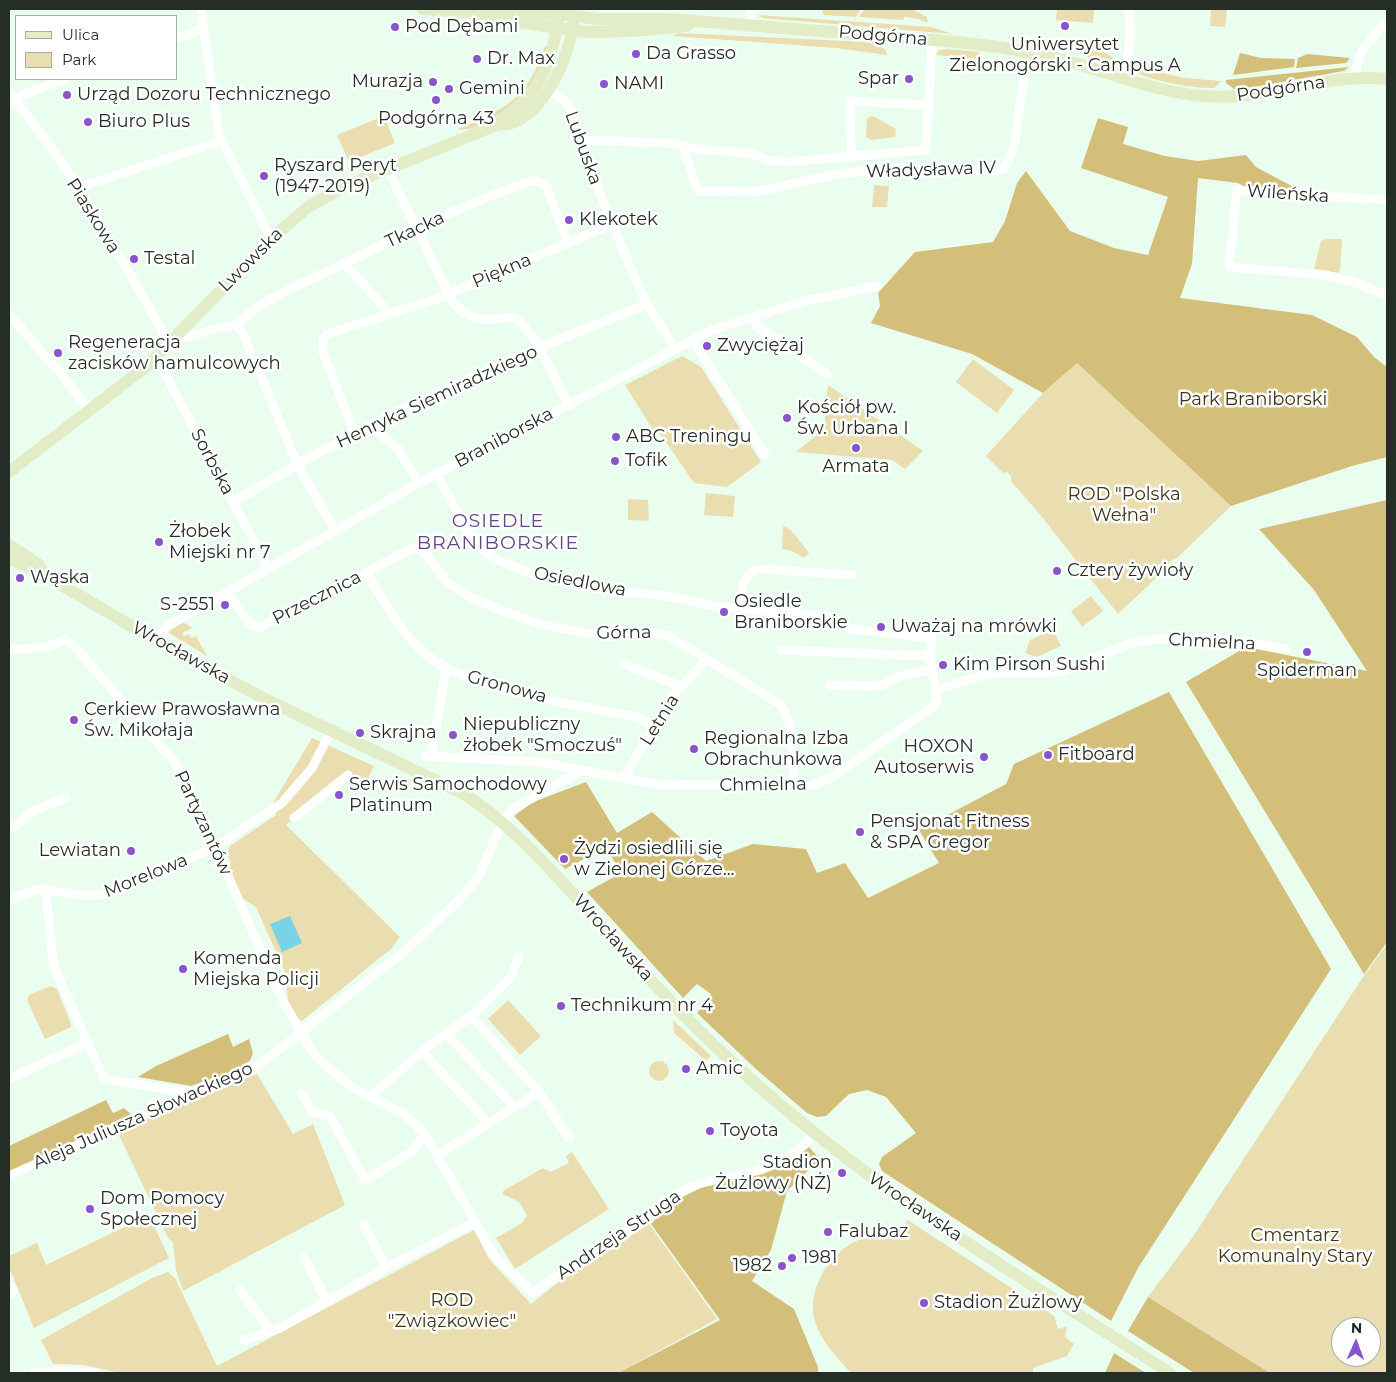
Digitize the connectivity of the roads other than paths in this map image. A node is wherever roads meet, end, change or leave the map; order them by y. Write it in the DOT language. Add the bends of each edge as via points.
graph roads {
  1 [pos="201,9"];
  2 [pos="423,9"];
  3 [pos="754,9"];
  4 [pos="1130,9"];
  5 [pos="559,11"];
  6 [pos="483,14"];
  7 [pos="573,19"];
  8 [pos="1387,21"];
  9 [pos="750,26"];
  10 [pos="558,28"];
  11 [pos="203,29"];
  12 [pos="178,38"];
  13 [pos="932,40"];
  14 [pos="1028,52"];
  15 [pos="1122,77"];
  16 [pos="1355,79"];
  17 [pos="1387,79"];
  18 [pos="63,80"];
  19 [pos="548,90"];
  20 [pos="11,99"];
  21 [pos="928,105"];
  22 [pos="499,124"];
  23 [pos="580,140"];
  24 [pos="221,141"];
  25 [pos="686,147"];
  26 [pos="850,157"];
  27 [pos="388,170"];
  28 [pos="77,188"];
  29 [pos="1387,199"];
  30 [pos="613,224"];
  31 [pos="416,230"];
  32 [pos="271,239"];
  33 [pos="568,243"];
  34 [pos="344,264"];
  35 [pos="877,286"];
  36 [pos="447,294"];
  37 [pos="1387,295"];
  38 [pos="647,304"];
  39 [pos="9,314"];
  40 [pos="390,314"];
  41 [pos="753,319"];
  42 [pos="236,325"];
  43 [pos="693,340"];
  44 [pos="169,344"];
  45 [pos="538,348"];
  46 [pos="675,349"];
  47 [pos="251,354"];
  48 [pos="156,357"];
  49 [pos="257,366"];
  50 [pos="827,374"];
  51 [pos="568,404"];
  52 [pos="90,412"];
  53 [pos="372,426"];
  54 [pos="355,434"];
  55 [pos="39,451"];
  56 [pos="765,455"];
  57 [pos="298,466"];
  58 [pos="11,469"];
  59 [pos="436,474"];
  60 [pos="9,483"];
  61 [pos="419,483"];
  62 [pos="233,502"];
  63 [pos="335,530"];
  64 [pos="9,545"];
  65 [pos="421,548"];
  66 [pos="9,558"];
  67 [pos="268,568"];
  68 [pos="366,572"];
  69 [pos="46,576"];
  70 [pos="852,576"];
  71 [pos="226,592"];
  72 [pos="741,609"];
  73 [pos="155,640"];
  74 [pos="9,650"];
  75 [pos="781,650"];
  76 [pos="1286,650"];
  77 [pos="930,656"];
  78 [pos="707,659"];
  79 [pos="624,664"];
  80 [pos="446,669"];
  81 [pos="932,669"];
  82 [pos="829,685"];
  83 [pos="682,686"];
  84 [pos="936,690"];
  85 [pos="656,727"];
  86 [pos="331,731"];
  87 [pos="428,756"];
  88 [pos="583,770"];
  89 [pos="348,775"];
  90 [pos="623,779"];
  91 [pos="794,787"];
  92 [pos="65,798"];
  93 [pos="294,818"];
  94 [pos="503,821"];
  95 [pos="9,829"];
  96 [pos="215,847"];
  97 [pos="45,889"];
  98 [pos="9,900"];
  99 [pos="519,957"];
  100 [pos="471,1016"];
  101 [pos="300,1033"];
  102 [pos="447,1034"];
  103 [pos="87,1043"];
  104 [pos="422,1051"];
  105 [pos="9,1079"];
  106 [pos="539,1092"];
  107 [pos="302,1093"];
  108 [pos="196,1094"];
  109 [pos="370,1097"];
  110 [pos="514,1107"];
  111 [pos="488,1123"];
  112 [pos="814,1133"];
  113 [pos="425,1134"];
  114 [pos="569,1138"];
  115 [pos="438,1155"];
  116 [pos="9,1176"];
  117 [pos="476,1222"];
  118 [pos="364,1225"];
  119 [pos="304,1258"];
  120 [pos="386,1268"];
  121 [pos="9,1283"];
  122 [pos="240,1290"];
  123 [pos="9,1294"];
  124 [pos="327,1301"];
  125 [pos="270,1330"];
  126 [pos="244,1340"];
  127 [pos="34,1373"];
  128 [pos="95,1373"];
  129 [pos="1170,1373"];
  1 -- 11 [label="street"];
  2 -- 6 [label="street, Podgórna"];
  3 -- 9 [label="street"];
  4 -- 15 [label="street" via="1130,41"];
  5 -- 6 [label="street, Podgórna"];
  5 -- 7 [label="street, Podgórna"];
  5 -- 10 [label="street, Lwowska"];
  6 -- 10 [label="street, Podgórna" via="496,20"];
  7 -- 9 [label="street, Podgórna" via="598,32 702,23"];
  7 -- 10 [label="street, Podgórna"];
  7 -- 19 [label="street, Lwowska" via="566,57"];
  8 -- 16 [label="street" via="1358,56"];
  9 -- 13 [label="street, Podgórna"];
  10 -- 22 [label="street, Lwowska" via="552,56 543,75 526,99"];
  11 -- 12 [label="street"];
  11 -- 24 [label="street"];
  13 -- 14 [label="street, Podgórna"];
  13 -- 21 [label="street, Władysława IV"];
  14 -- 15 [label="street, Podgórna"];
  14 -- 25 [label="street, Władysława IV" via="1014,147 1004,169 998,171 891,168 837,174 770,190 698,191 685,153"];
  15 -- 16 [label="street, Podgórna" via="1183,93 1223,97 1258,95"];
  16 -- 17 [label="street, Podgórna"];
  18 -- 20 [label="street"];
  19 -- 22 [label="street, Lwowska" via="527,113 507,125"];
  19 -- 23 [label="street, Lubuska" via="570,107"];
  20 -- 28 [label="street, Piaskowa" via="36,127"];
  21 -- 26 [label="street, Władysława IV" via="926,150"];
  21 -- 26 [label="street, Władysława IV" via="850,101"];
  22 -- 27 [label="street, Lwowska"];
  23 -- 25 [label="street, Władysława IV" via="672,142"];
  23 -- 30 [label="street, Lubuska"];
  24 -- 28 [label="street"];
  24 -- 32 [label="street"];
  25 -- 26 [label="street, Władysława IV" via="750,153 767,160 788,162"];
  27 -- 31 [label="street"];
  27 -- 32 [label="street, Lwowska" via="318,200"];
  28 -- 44 [label="street, Piaskowa"];
  29 -- 37 [label="street, Wileńska" via="1237,190 1229,267 1325,275"];
  30 -- 33 [label="street, Piękna"];
  30 -- 38 [label="street, Lubuska"];
  31 -- 33 [label="street, Tkacka" via="537,180 546,186"];
  31 -- 34 [label="street, Tkacka"];
  31 -- 36 [label="street"];
  32 -- 44 [label="street, Lwowska"];
  33 -- 36 [label="street, Piękna"];
  34 -- 40 [label="street"];
  34 -- 42 [label="street, Tkacka" via="272,300"];
  35 -- 41 [label="street, Braniborska" via="805,301"];
  36 -- 40 [label="street, Piękna"];
  36 -- 45 [label="street" via="466,315 491,320 514,318 524,326"];
  38 -- 45 [label="street, Henryka Siemiradzkiego"];
  38 -- 46 [label="street, Lubuska"];
  39 -- 52 [label="street"];
  40 -- 54 [label="street, Piękna" via="334,331 323,339 323,352"];
  41 -- 43 [label="street, Braniborska" via="724,326"];
  41 -- 50 [label="street" via="757,326"];
  42 -- 44 [label="street"];
  42 -- 47 [label="street" via="242,331"];
  43 -- 46 [label="street, Braniborska"];
  43 -- 56 [label="street"];
  44 -- 48 [label="street, Lwowska"];
  45 -- 51 [label="street"];
  45 -- 53 [label="street, Henryka Siemiradzkiego"];
  46 -- 51 [label="street, Braniborska"];
  48 -- 52 [label="street, Lwowska"];
  48 -- 62 [label="street, Sorbska"];
  49 -- 57 [label="street"];
  51 -- 59 [label="street, Braniborska"];
  52 -- 55 [label="street, Lwowska"];
  53 -- 54 [label="street, Henryka Siemiradzkiego"];
  53 -- 61 [label="street" via="398,449"];
  54 -- 57 [label="street, Henryka Siemiradzkiego"];
  55 -- 58 [label="street, Lwowska"];
  55 -- 60 [label="street, Lwowska"];
  57 -- 62 [label="street, Henryka Siemiradzkiego"];
  57 -- 63 [label="street"];
  59 -- 61 [label="street, Braniborska"];
  59 -- 72 [label="street, Osiedlowa" via="471,539 493,558 537,576 570,584"];
  61 -- 63 [label="street, Braniborska"];
  62 -- 67 [label="street, Sorbska"];
  63 -- 67 [label="street, Braniborska"];
  64 -- 69 [label="street, Wrocławska" via="38,564"];
  65 -- 68 [label="street, Przecznica" via="413,548"];
  65 -- 78 [label="street, Górna" via="447,582 517,617 610,637 656,631 682,642"];
  66 -- 69 [label="street, Wrocławska"];
  67 -- 71 [label="street, Braniborska"];
  68 -- 71 [label="street, Przecznica" via="259,628 249,623"];
  68 -- 80 [label="street, Gronowa" via="411,640"];
  69 -- 73 [label="street, Wrocławska"];
  70 -- 72 [label="street" via="759,569 746,577 743,583"];
  71 -- 73 [label="street, Braniborska" via="168,626"];
  72 -- 77 [label="street, Osiedlowa" via="824,616 851,629 932,638"];
  73 -- 86 [label="street, Wrocławska"];
  74 -- 96 [label="street, Partyzantów" via="44,647 65,640 77,649 176,764"];
  75 -- 77 [label="street"];
  76 -- 84 [label="street, Chmielna" via="1264,644 1203,638 1154,639 1132,643 1060,672 987,674"];
  77 -- 81 [label="street"];
  78 -- 83 [label="street, Letnia"];
  78 -- 91 [label="street, Górna" via="780,704 787,714"];
  79 -- 83 [label="street, Letnia"];
  80 -- 85 [label="street, Gronowa" via="492,687 636,717"];
  80 -- 87 [label="street, Gronowa"];
  81 -- 82 [label="street" via="900,676 878,686"];
  81 -- 84 [label="street"];
  83 -- 85 [label="street, Letnia"];
  84 -- 91 [label="street, Chmielna" via="934,706 832,777 813,785"];
  85 -- 90 [label="street, Letnia"];
  86 -- 94 [label="street, Wrocławska" via="464,794"];
  86 -- 96 [label="street" via="312,768 282,803"];
  87 -- 88 [label="street, Chmielna" via="539,762"];
  88 -- 90 [label="street, Chmielna"];
  88 -- 94 [label="street" via="514,808"];
  89 -- 93 [label="street"];
  90 -- 91 [label="street, Chmielna" via="654,784"];
  92 -- 95 [label="street" via="27,814"];
  94 -- 101 [label="street, Aleja Juliusza Słowackiego" via="479,876 455,904 405,951"];
  94 -- 112 [label="street, Wrocławska" via="670,1001 730,1060"];
  96 -- 97 [label="street, Morelowa" via="101,895"];
  96 -- 101 [label="street, Partyzantów" via="282,1001"];
  97 -- 98 [label="street, Morelowa" via="30,890"];
  97 -- 103 [label="street" via="54,967"];
  99 -- 100 [label="street" via="510,978"];
  100 -- 102 [label="street"];
  100 -- 106 [label="street"];
  101 -- 108 [label="street, Aleja Juliusza Słowackiego" via="259,1065"];
  101 -- 109 [label="street, Andrzeja Struga" via="315,1056 350,1086"];
  102 -- 104 [label="street"];
  102 -- 110 [label="street"];
  103 -- 105 [label="street"];
  103 -- 108 [label="street" via="104,1079"];
  104 -- 109 [label="street"];
  104 -- 111 [label="street"];
  106 -- 110 [label="street"];
  106 -- 114 [label="street"];
  107 -- 113 [label="street" via="312,1112 330,1116 365,1180 412,1152"];
  108 -- 116 [label="street, Aleja Juliusza Słowackiego"];
  109 -- 113 [label="street, Andrzeja Struga" via="404,1114"];
  110 -- 111 [label="street"];
  111 -- 115 [label="street"];
  112 -- 117 [label="street, Andrzeja Struga" via="797,1154 778,1163 698,1184 672,1196 533,1293 496,1257"];
  112 -- 129 [label="street, Wrocławska" via="878,1183"];
  113 -- 115 [label="street, Andrzeja Struga"];
  115 -- 117 [label="street, Andrzeja Struga"];
  117 -- 120 [label="street"];
  118 -- 120 [label="street"];
  119 -- 124 [label="street"];
  120 -- 124 [label="street"];
  121 -- 123 [label="street" via="13,1292"];
  122 -- 125 [label="street"];
  124 -- 125 [label="street" via="280,1328"];
  125 -- 126 [label="street"];
  127 -- 128 [label="street"];
}
